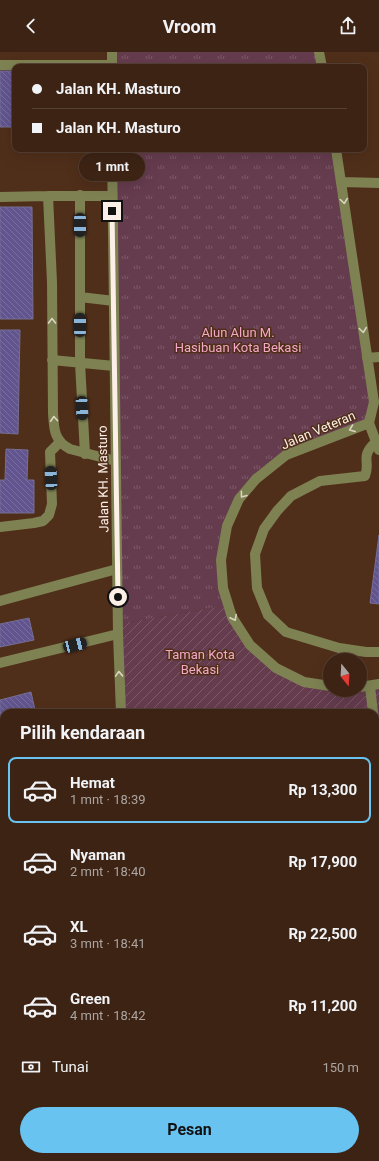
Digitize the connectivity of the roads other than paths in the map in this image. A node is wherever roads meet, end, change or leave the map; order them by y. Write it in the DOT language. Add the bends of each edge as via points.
graph roads {
  1 [pos="112,52"];
  2 [pos="319,52"];
  3 [pos="112,64"];
  4 [pos="321,64"];
  5 [pos="0,65"];
  6 [pos="12,65"];
  7 [pos="112,152"];
  8 [pos="337,152"];
  9 [pos="342,182"];
  10 [pos="379,183"];
  11 [pos="80,195"];
  12 [pos="48,196"];
  13 [pos="112,196"];
  14 [pos="0,197"];
  15 [pos="80,297"];
  16 [pos="114,301"];
  17 [pos="379,357"];
  18 [pos="367,358"];
  19 [pos="52,360"];
  20 [pos="80,363"];
  21 [pos="114,366"];
  22 [pos="369,423"];
  23 [pos="60,442"];
  24 [pos="378,446"];
  25 [pos="85,454"];
  26 [pos="116,461"];
  27 [pos="0,527"];
  28 [pos="118,569"];
  29 [pos="0,601"];
  30 [pos="118,634"];
  31 [pos="379,652"];
  32 [pos="0,663"];
  33 [pos="323,685"];
  34 [pos="370,685"];
  35 [pos="121,709"];
  36 [pos="373,709"];
  1 -- 3 [label="street"];
  2 -- 4 [label="street"];
  5 -- 6 [label="street"];
  7 -- 13 [label="street, Jalan KH. Masturo"];
  8 -- 9 [label="street, Jalan Veteran"];
  9 -- 10 [label="street"];
  9 -- 18 [label="street, Jalan Veteran, one-way"];
  11 -- 12 [label="street"];
  11 -- 13 [label="street"];
  11 -- 15 [label="street"];
  12 -- 14 [label="street"];
  19 -- 12 [label="street, one-way"];
  13 -- 16 [label="street, Jalan KH. Masturo"];
  15 -- 16 [label="street"];
  15 -- 20 [label="street"];
  16 -- 21 [label="street, Jalan KH. Masturo"];
  17 -- 18 [label="street"];
  18 -- 22 [label="street, Jalan Veteran" via="374,402"];
  19 -- 20 [label="street"];
  23 -- 19 [label="street, one-way" via="56,437 54,424"];
  20 -- 21 [label="street"];
  20 -- 25 [label="street"];
  21 -- 26 [label="street, Jalan KH. Masturo"];
  22 -- 24 [label="street"];
  22 -- 33 [label="street, Jalan Veteran, one-way" via="286,455 256,478 239,499 227,526 221,560 223,588 232,617 250,645 276,668 304,682"];
  23 -- 25 [label="street"];
  23 -- 27 [label="street" via="50,452 50,515 43,521"];
  24 -- 31 [label="street" via="370,448 366,456 365,476 320,481 291,496 264,529 255,554 257,588 268,615 286,632 339,648"];
  25 -- 26 [label="street"];
  26 -- 28 [label="street, Jalan KH. Masturo"];
  28 -- 29 [label="street"];
  28 -- 30 [label="street, Jalan KH. Masturo"];
  30 -- 32 [label="street"];
  35 -- 30 [label="street, Jalan KH. Masturo, one-way"];
  34 -- 36 [label="street"];
}
